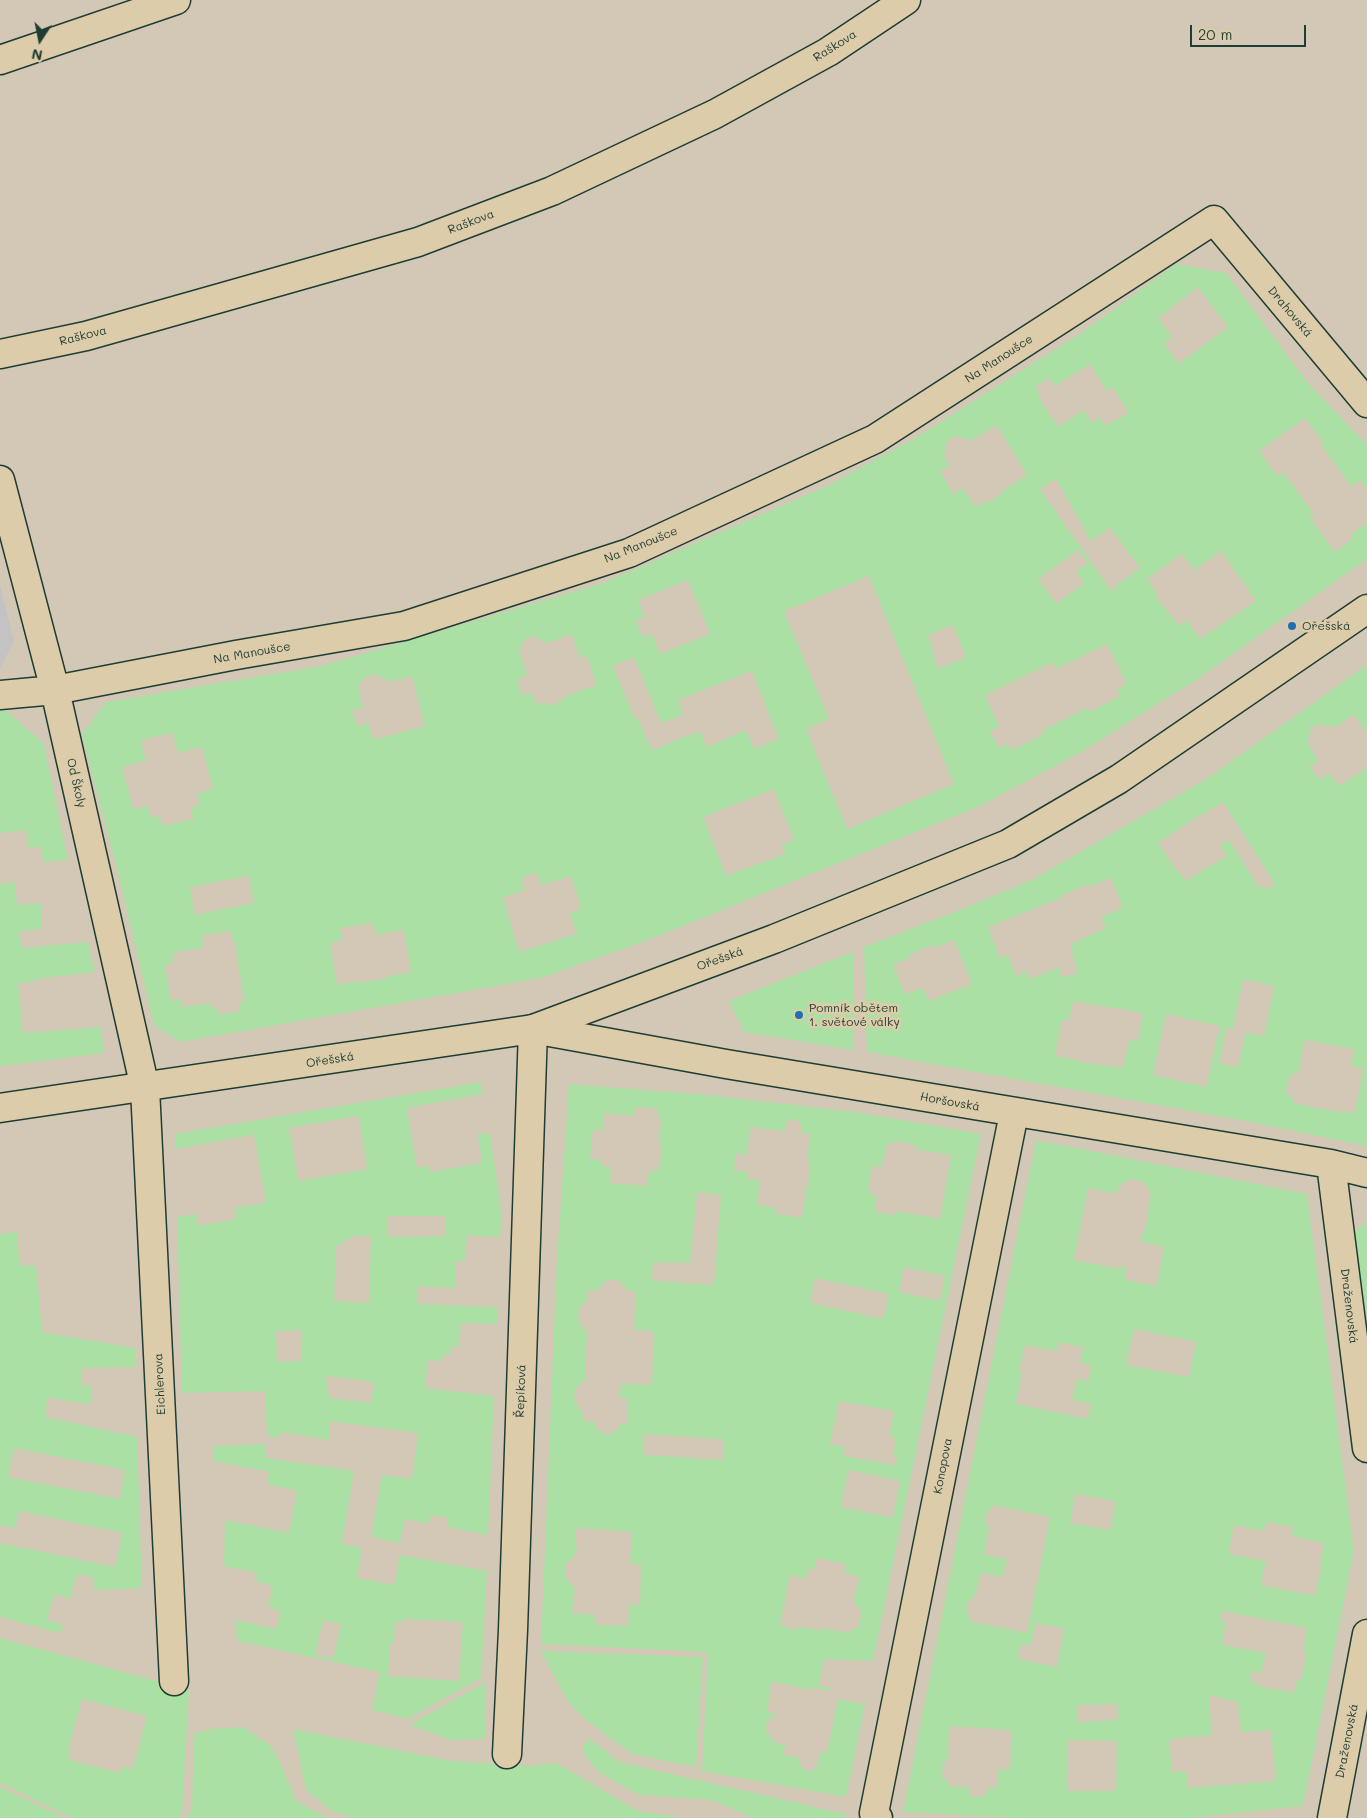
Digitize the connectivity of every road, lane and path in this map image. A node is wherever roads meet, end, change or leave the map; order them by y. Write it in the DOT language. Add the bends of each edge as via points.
graph roads {
  1 [pos="176,0"];
  2 [pos="906,0"];
  3 [pos="0,60"];
  4 [pos="1214,220"];
  5 [pos="0,354"];
  6 [pos="1367,403"];
  7 [pos="0,480"];
  8 [pos="1367,609"];
  9 [pos="55,690"];
  10 [pos="0,695"];
  11 [pos="533,1029"];
  12 [pos="145,1088"];
  13 [pos="0,1108"];
  14 [pos="1014,1113"];
  15 [pos="1332,1164"];
  16 [pos="1367,1173"];
  17 [pos="1367,1448"];
  18 [pos="1367,1634"];
  19 [pos="174,1681"];
  20 [pos="507,1754"];
  21 [pos="878,1818"];
  22 [pos="1332,1818"];
  1 -- 3 [label="street"];
  2 -- 5 [label="street, Raškova" via="828,52 715,114 552,191 418,242 86,336"];
  4 -- 6 [label="street, Drahovská"];
  4 -- 9 [label="street, Na Manoušce" via="874,439 629,553 404,626"];
  7 -- 9 [label="street, Od Školy"];
  8 -- 11 [label="street, Ořešská" via="1119,779 1008,844 774,939"];
  9 -- 10 [label="street, Na Manoušce"];
  9 -- 12 [label="street, Od Školy"];
  11 -- 12 [label="street, Ořešská"];
  11 -- 14 [label="street, Horšovská"];
  11 -- 20 [label="street, Řepíková" via="514,1630"];
  12 -- 13 [label="street, Ořešská"];
  12 -- 19 [label="street, Eichlerova"];
  14 -- 15 [label="street, Horšovská"];
  14 -- 21 [label="street, Konopova" via="874,1813"];
  15 -- 16 [label="street, Horšovská"];
  15 -- 17 [label="street, Draženovská"];
  18 -- 22 [label="street, Draženovská"];
}
